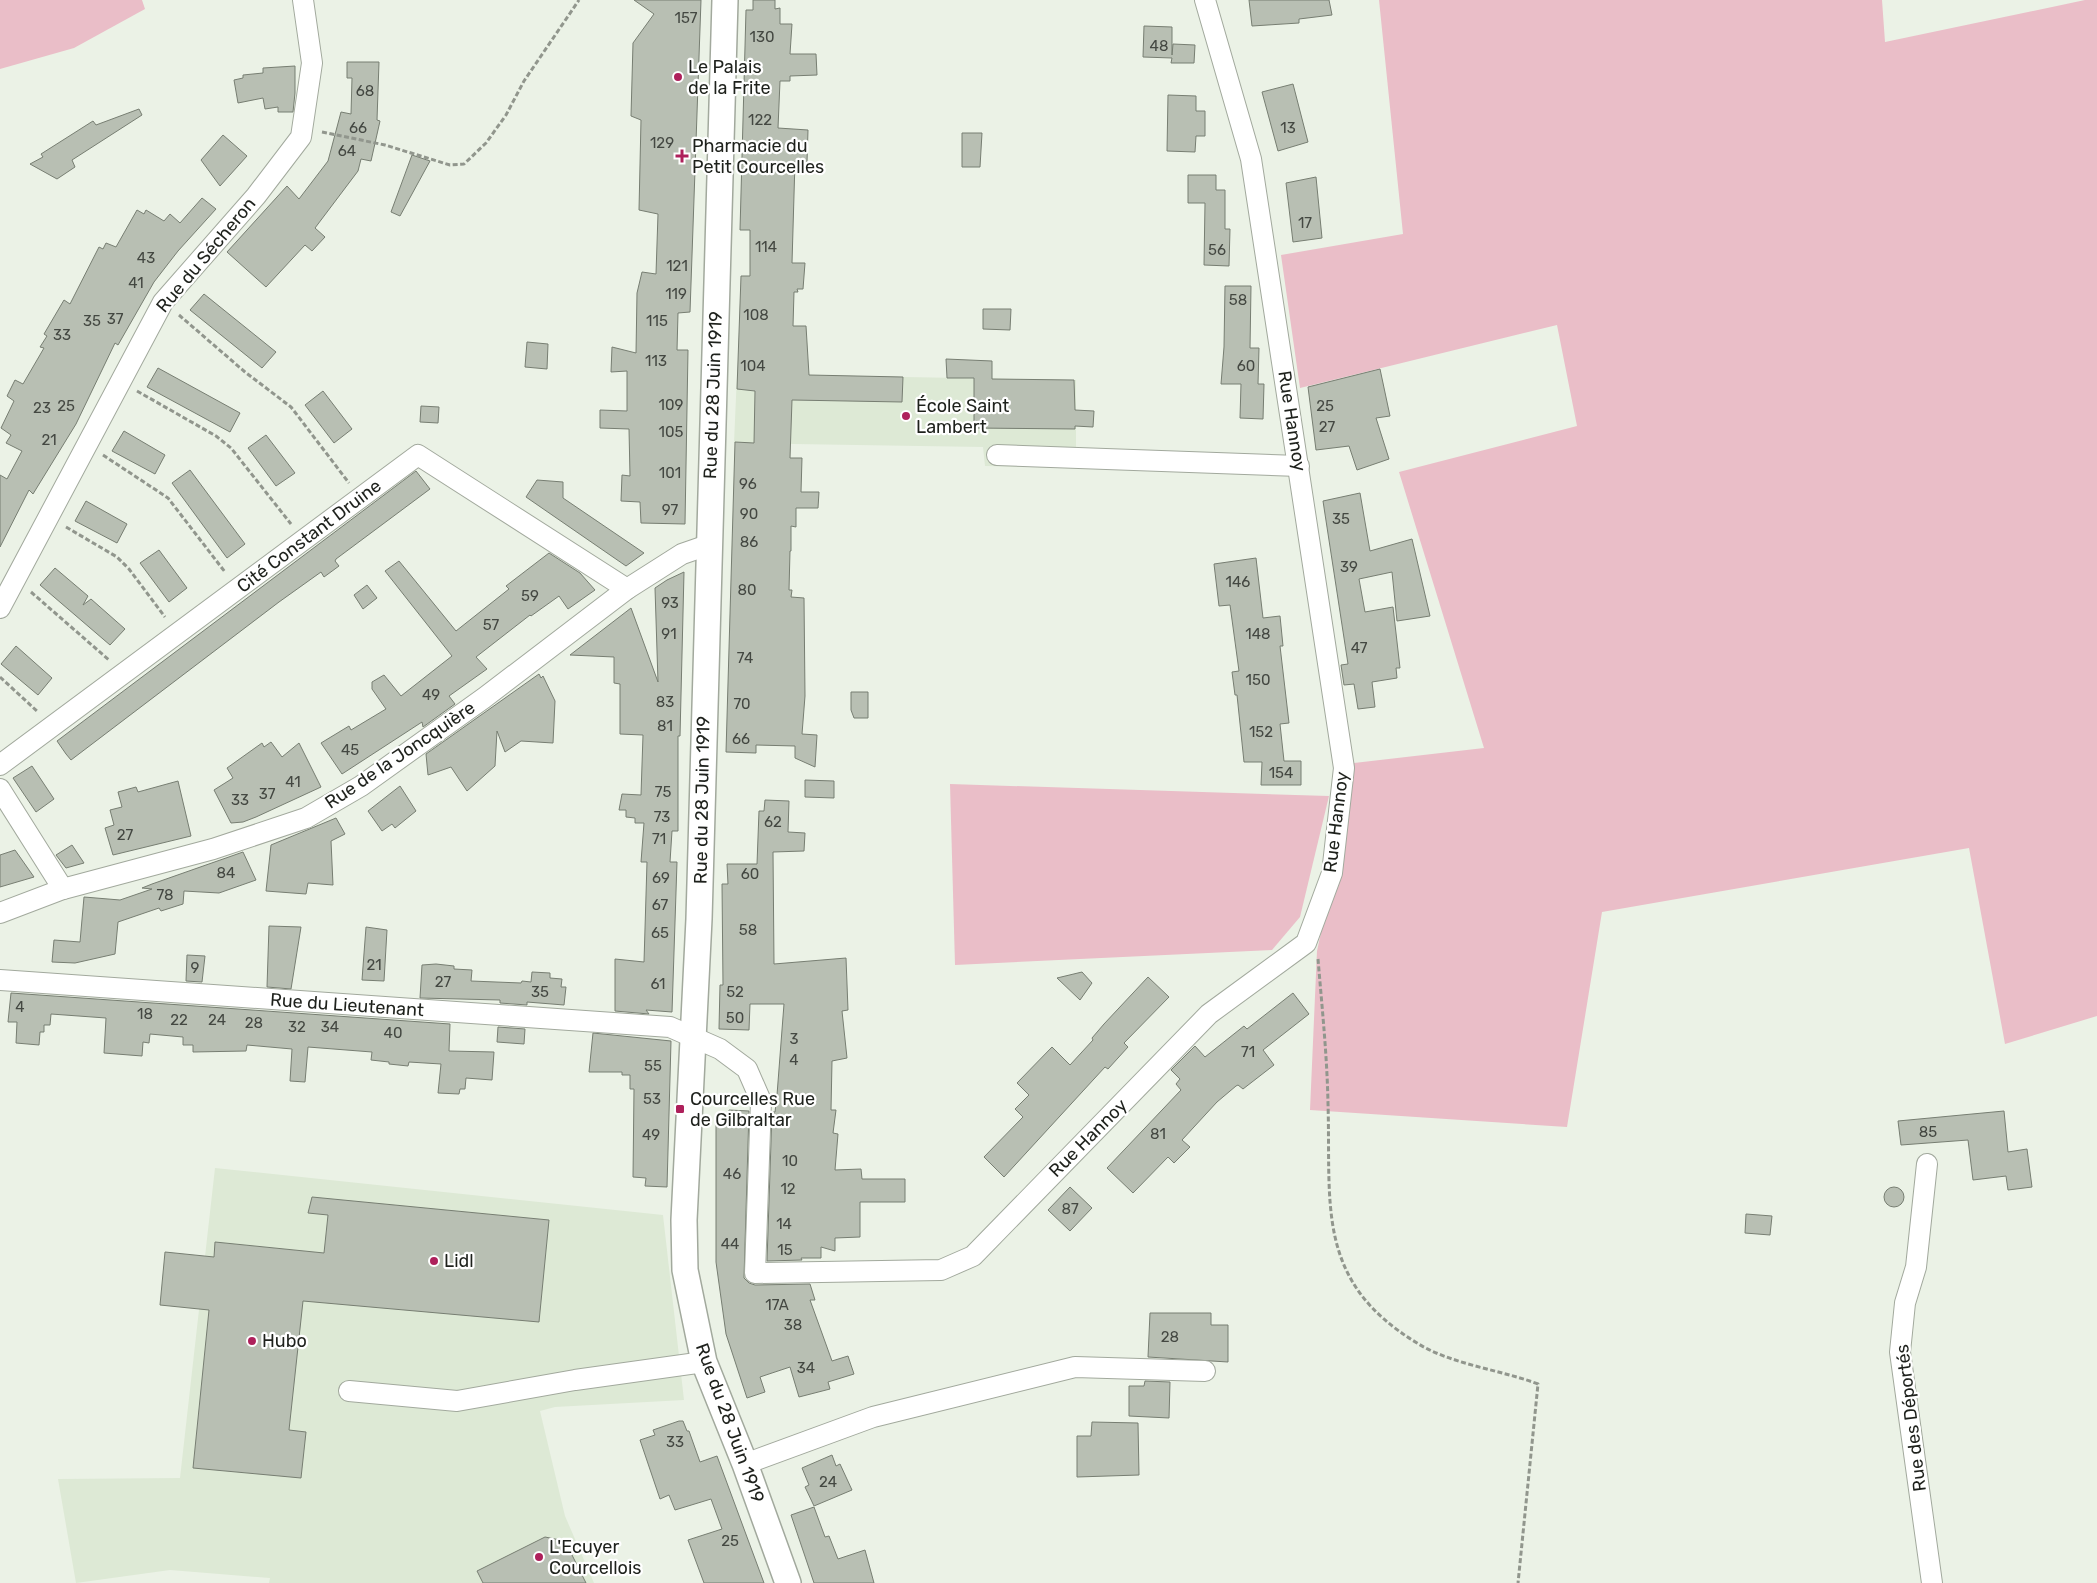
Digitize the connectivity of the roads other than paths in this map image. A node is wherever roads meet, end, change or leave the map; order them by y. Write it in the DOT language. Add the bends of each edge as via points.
graph roads {
  1 [pos="304,0"];
  2 [pos="725,0"];
  3 [pos="1204,0"];
  4 [pos="997,455"];
  5 [pos="1299,466"];
  6 [pos="708,544"];
  7 [pos="627,589"];
  8 [pos="0,608"];
  9 [pos="0,766"];
  10 [pos="0,789"];
  11 [pos="63,889"];
  12 [pos="0,913"];
  13 [pos="0,980"];
  14 [pos="692,1036"];
  15 [pos="1926,1164"];
  16 [pos="754,1273"];
  17 [pos="704,1362"];
  18 [pos="1205,1371"];
  19 [pos="349,1391"];
  20 [pos="745,1464"];
  21 [pos="788,1583"];
  22 [pos="1932,1583"];
  1 -- 8 [label="street, Rue du Sécheron" via="312,63 301,137 256,196 163,302"];
  2 -- 6 [label="main road, Rue du 28 Juin 1919"];
  3 -- 5 [label="street, Rue Hannoy" via="1251,159"];
  4 -- 5 [label="street"];
  5 -- 16 [label="street, Rue Hannoy" via="1344,768 1332,873 1306,943 1209,1014 973,1256 942,1270"];
  6 -- 7 [label="street, Rue de la Joncquière" via="682,554"];
  6 -- 14 [label="main road, Rue du 28 Juin 1919" via="699,919"];
  7 -- 9 [label="street, Cité Constant Druine" via="418,455"];
  7 -- 11 [label="street, Rue de la Joncquière" via="484,698 369,780 306,818 214,849"];
  10 -- 11 [label="street"];
  11 -- 12 [label="street, Rue de la Joncquière"];
  13 -- 14 [label="street, Rue du Lieutenant" via="670,1027"];
  14 -- 16 [label="street, Rue du Lieutenant" via="720,1049 747,1069 761,1102"];
  14 -- 17 [label="main road, Rue du 28 Juin 1919" via="684,1220 686,1270"];
  15 -- 22 [label="street, Rue des Déportés" via="1916,1267 1905,1303 1900,1352"];
  17 -- 19 [label="street" via="457,1401"];
  17 -- 20 [label="main road, Rue du 28 Juin 1919"];
  18 -- 20 [label="street" via="1075,1367 873,1417"];
  20 -- 21 [label="main road, Rue du 28 Juin 1919"];
}
